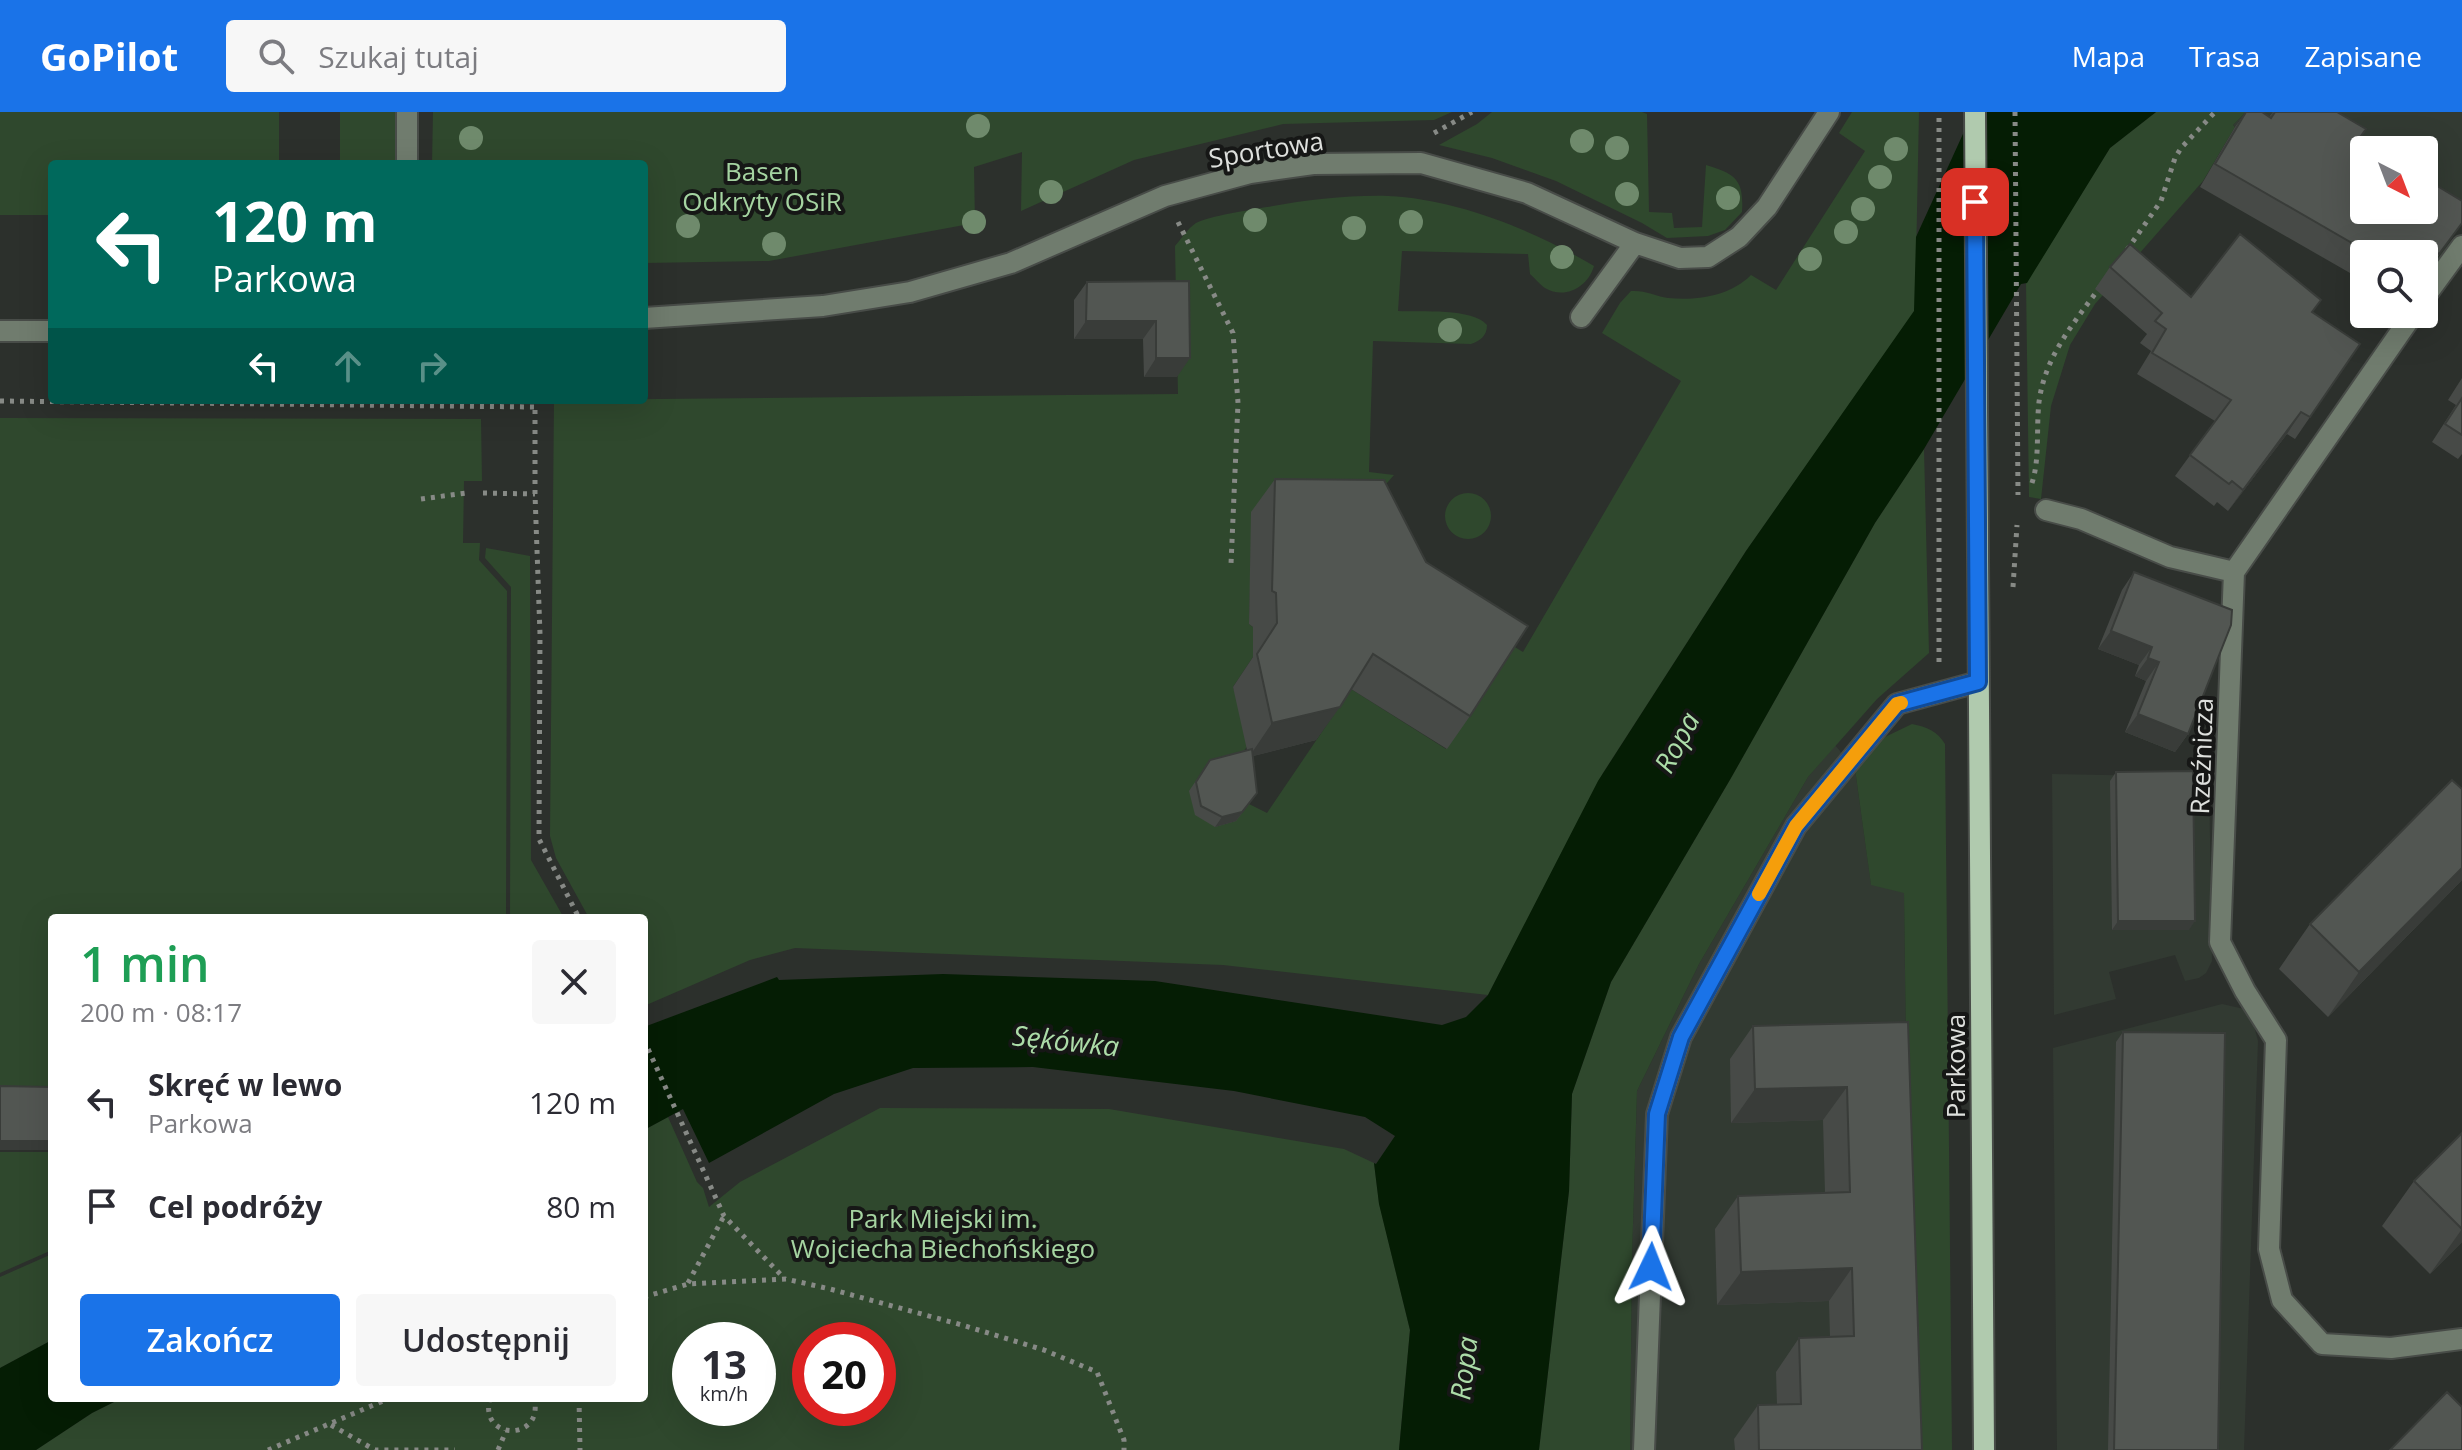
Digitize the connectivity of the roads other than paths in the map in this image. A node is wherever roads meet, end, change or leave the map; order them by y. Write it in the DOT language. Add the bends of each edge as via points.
graph roads {
  1 [pos="407,112"];
  2 [pos="1829,112"];
  3 [pos="1975,112"];
  4 [pos="407,160"];
  5 [pos="1635,243"];
  6 [pos="2462,246"];
  7 [pos="2438,279"];
  8 [pos="1581,317"];
  9 [pos="648,318"];
  10 [pos="2403,328"];
  11 [pos="0,331"];
  12 [pos="48,331"];
  13 [pos="2046,510"];
  14 [pos="2234,572"];
  15 [pos="1978,682"];
  16 [pos="2462,1339"];
  17 [pos="1644,1450"];
  18 [pos="1984,1450"];
  1 -- 4 [label="street"];
  2 -- 5 [label="street, Sportowa" via="1767,207 1739,237 1708,257 1680,258"];
  3 -- 15 [label="main road, Parkowa"];
  5 -- 8 [label="street"];
  5 -- 9 [label="street, Sportowa" via="1527,193 1421,163 1313,164 1250,173 1165,196 1011,263 910,292 823,306"];
  6 -- 7 [label="street"];
  10 -- 14 [label="street"];
  11 -- 12 [label="street"];
  13 -- 14 [label="street" via="2170,557"];
  14 -- 16 [label="street, Rzeźnicza" via="2220,942 2276,1040 2269,1249 2282,1300 2322,1344 2391,1348"];
  15 -- 17 [label="street" via="1897,704 1796,826 1681,1037 1657,1114"];
  15 -- 18 [label="main road, Parkowa"];
}
